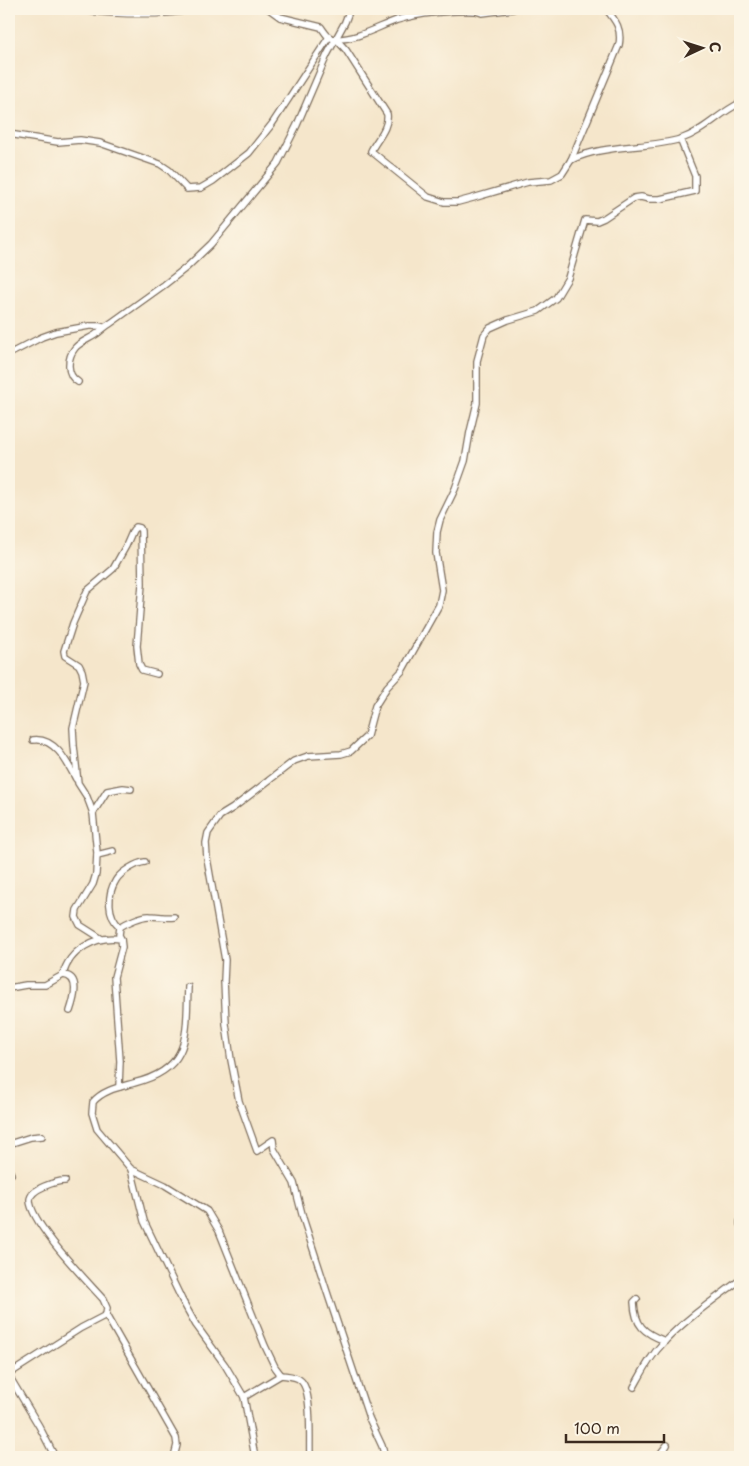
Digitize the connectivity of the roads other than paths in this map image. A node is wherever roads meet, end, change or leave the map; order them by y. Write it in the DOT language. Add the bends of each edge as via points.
graph roads {
  1 [pos="77,9"];
  2 [pos="189,9"];
  3 [pos="268,9"];
  4 [pos="350,9"];
  5 [pos="513,9"];
  6 [pos="606,9"];
  7 [pos="473,10"];
  8 [pos="503,10"];
  9 [pos="333,38"];
  10 [pos="740,103"];
  11 [pos="9,134"];
  12 [pos="680,139"];
  13 [pos="571,160"];
  14 [pos="103,327"];
  15 [pos="9,354"];
  16 [pos="78,382"];
  17 [pos="157,674"];
  18 [pos="33,740"];
  19 [pos="78,783"];
  20 [pos="131,790"];
  21 [pos="93,813"];
  22 [pos="113,851"];
  23 [pos="97,855"];
  24 [pos="145,862"];
  25 [pos="174,917"];
  26 [pos="120,927"];
  27 [pos="102,939"];
  28 [pos="121,939"];
  29 [pos="63,975"];
  30 [pos="188,987"];
  31 [pos="9,988"];
  32 [pos="70,1011"];
  33 [pos="119,1087"];
  34 [pos="42,1136"];
  35 [pos="9,1144"];
  36 [pos="131,1169"];
  37 [pos="65,1181"];
  38 [pos="740,1280"];
  39 [pos="637,1299"];
  40 [pos="106,1315"];
  41 [pos="665,1341"];
  42 [pos="9,1375"];
  43 [pos="281,1375"];
  44 [pos="634,1387"];
  45 [pos="244,1397"];
  46 [pos="667,1445"];
  47 [pos="55,1457"];
  48 [pos="174,1457"];
  49 [pos="255,1457"];
  50 [pos="310,1457"];
  51 [pos="385,1457"];
  52 [pos="658,1457"];
  1 -- 2 [label="street"];
  3 -- 9 [label="street" via="280,17 320,27"];
  4 -- 9 [label="street"];
  5 -- 8 [label="street"];
  6 -- 13 [label="street" via="618,24 619,45"];
  7 -- 8 [label="street" via="482,13"];
  7 -- 9 [label="street" via="399,20 362,34"];
  9 -- 11 [label="street" via="261,139 234,166 201,188 187,189 160,164 100,143 80,140 58,142"];
  9 -- 13 [label="street" via="346,50 386,114 388,121 371,151 428,197 458,202 528,182 551,180 562,174"];
  9 -- 14 [label="street" via="285,151 268,175 211,244 187,267"];
  10 -- 12 [label="street" via="690,136"];
  12 -- 13 [label="street" via="596,152"];
  12 -- 51 [label="street" via="695,176 695,191 660,199 634,198 604,218 585,220 568,278 556,298 538,311 490,328 484,335 477,361 477,403 465,461 437,532 436,553 442,590 439,604 402,671 375,706 367,736 351,751 308,756 294,761 220,816 208,833 207,858 225,960 226,1024 239,1101 257,1151 273,1140 274,1149 294,1183 327,1292"];
  14 -- 15 [label="street" via="56,332"];
  14 -- 16 [label="street" via="73,350 68,368 69,374"];
  17 -- 19 [label="street" via="142,670 139,664 142,552 141,531 136,527 113,569 87,591 64,651 65,656 79,665 84,681 73,728"];
  18 -- 19 [label="street" via="55,747"];
  19 -- 21 [label="street"];
  20 -- 21 [label="street" via="107,791"];
  21 -- 23 [label="street"];
  22 -- 23 [label="street"];
  23 -- 27 [label="street" via="93,884 76,917 80,925"];
  24 -- 26 [label="street" via="116,879 110,913"];
  25 -- 26 [label="street" via="149,915"];
  26 -- 28 [label="street"];
  27 -- 28 [label="street"];
  27 -- 29 [label="street" via="89,943 74,956"];
  28 -- 33 [label="street" via="122,948 114,977"];
  29 -- 31 [label="street" via="45,985"];
  29 -- 32 [label="street" via="74,980"];
  30 -- 33 [label="street" via="186,1026 178,1059 153,1077"];
  33 -- 36 [label="street" via="97,1097 92,1102 92,1113 100,1134"];
  34 -- 35 [label="street"];
  36 -- 43 [label="street" via="207,1211 219,1230 265,1346"];
  36 -- 45 [label="street" via="144,1221 182,1300"];
  37 -- 40 [label="street" via="37,1190 30,1200 32,1208 55,1246 110,1309"];
  38 -- 41 [label="street"];
  39 -- 41 [label="street" via="634,1312 643,1331"];
  40 -- 42 [label="street"];
  40 -- 48 [label="street" via="176,1438"];
  41 -- 44 [label="street"];
  42 -- 47 [label="street"];
  43 -- 45 [label="street"];
  43 -- 50 [label="street" via="298,1378 305,1386 309,1404"];
  45 -- 49 [label="street"];
  46 -- 52 [label="street"];
}
